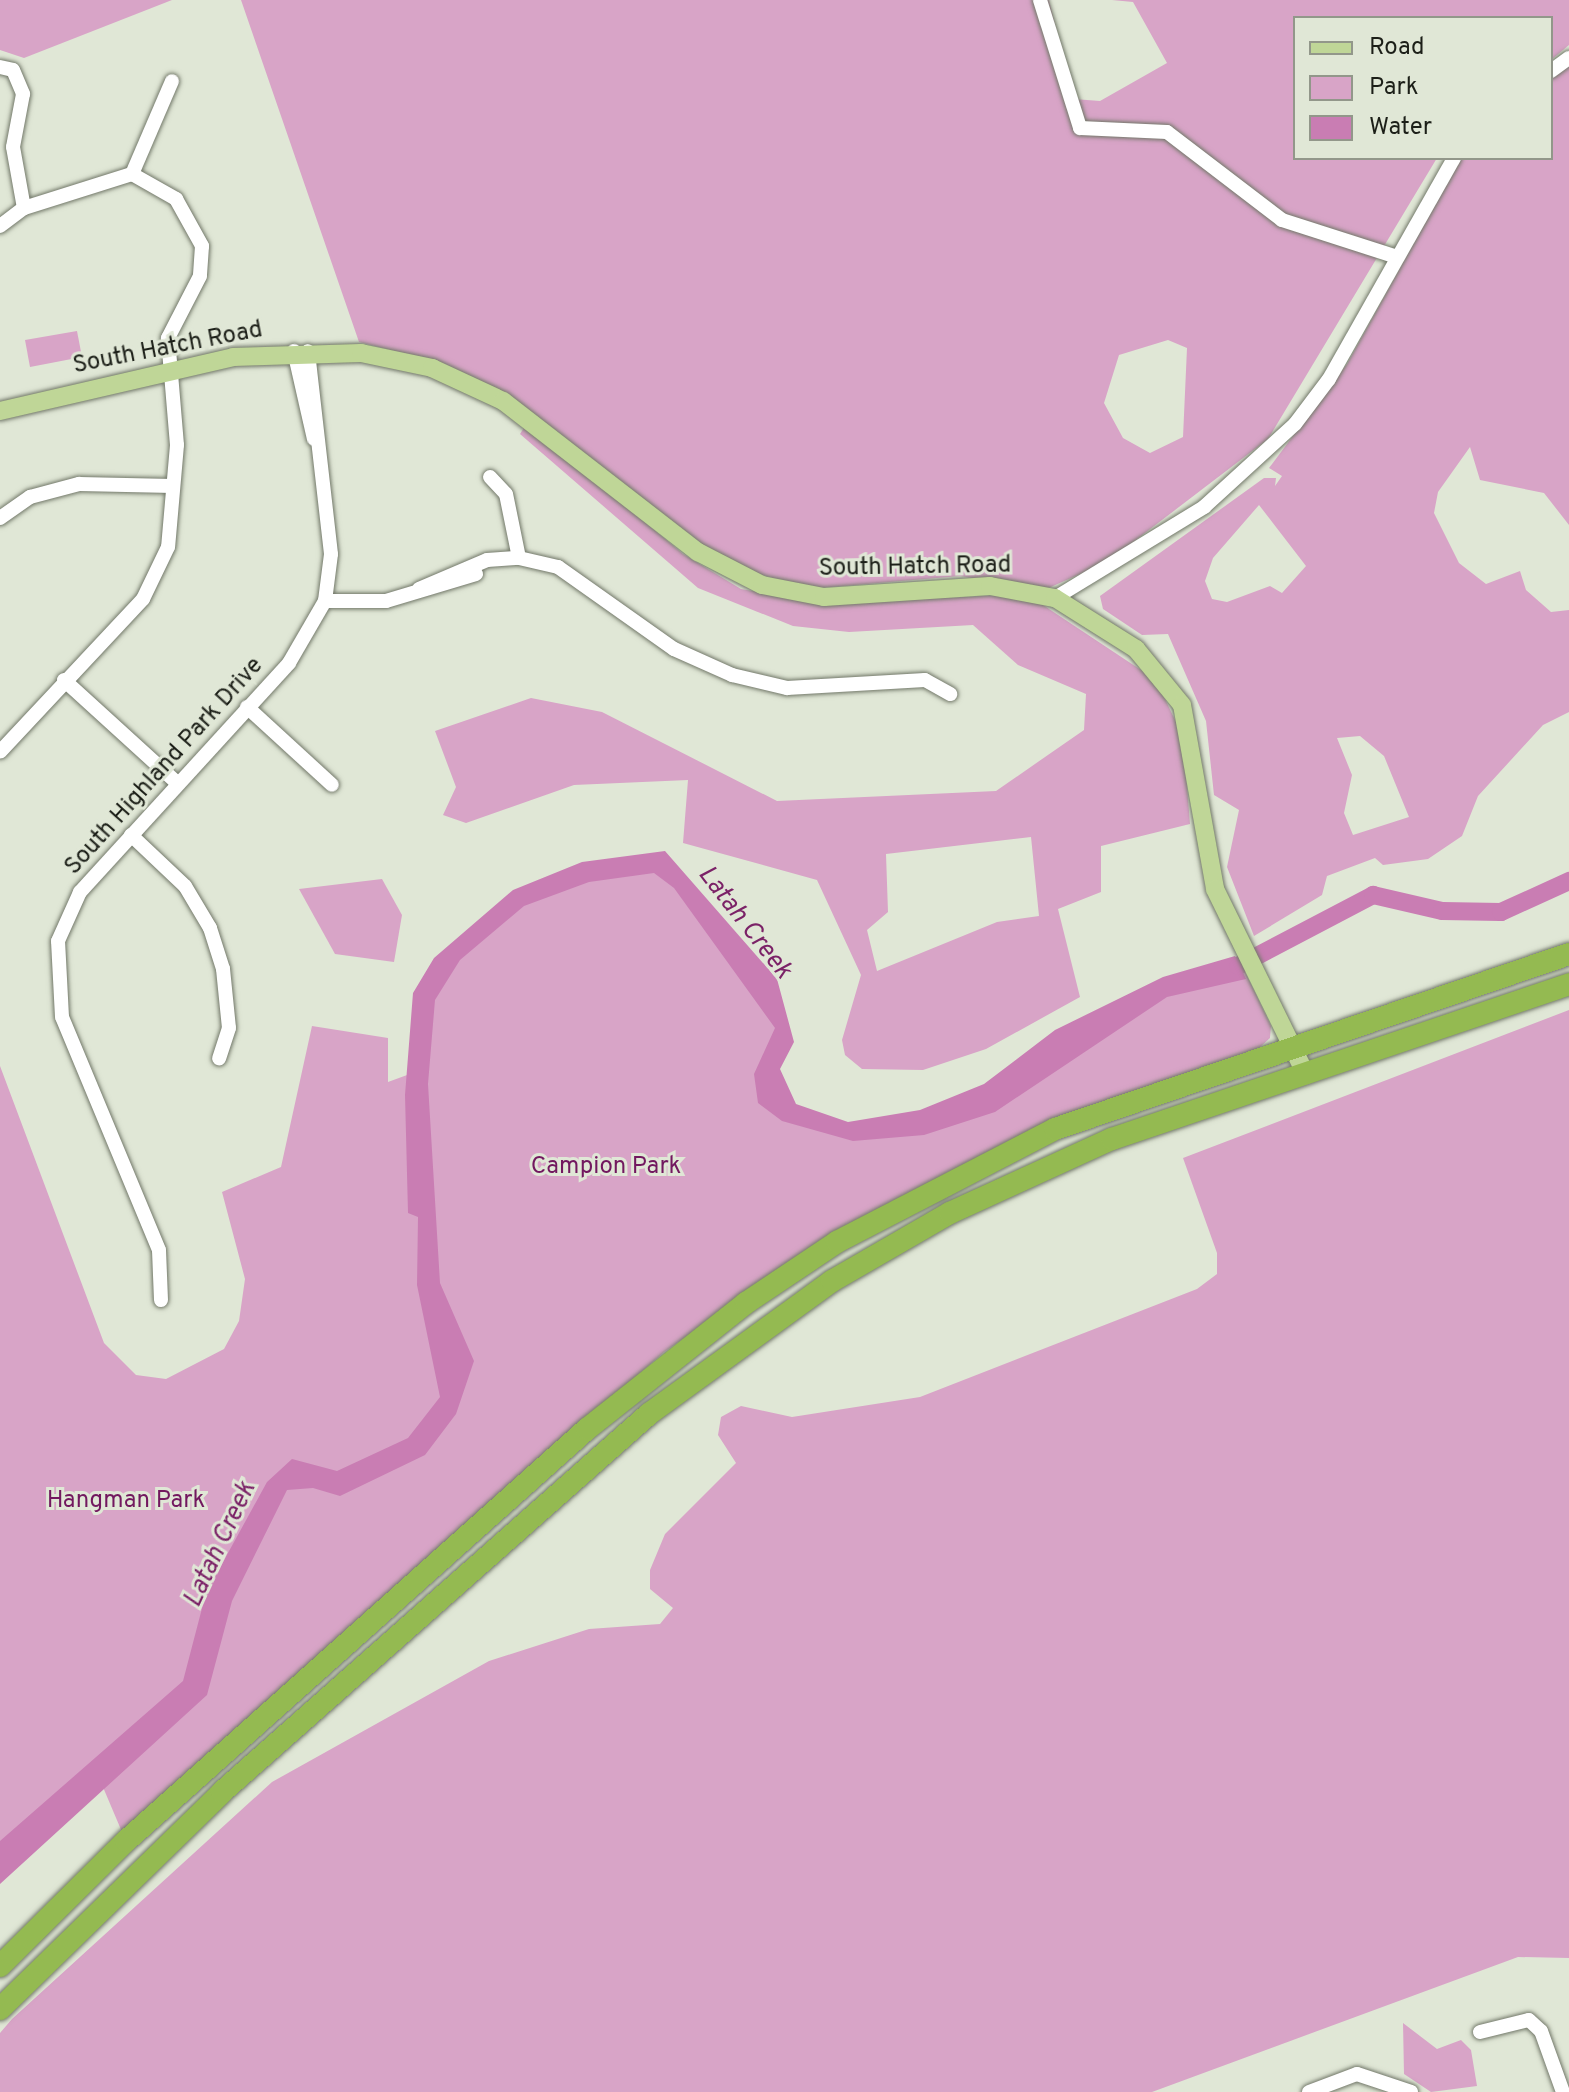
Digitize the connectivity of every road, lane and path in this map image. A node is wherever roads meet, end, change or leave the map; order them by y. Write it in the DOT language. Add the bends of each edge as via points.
graph roads {
  1 [pos="1040,0"];
  2 [pos="0,67"];
  3 [pos="172,81"];
  4 [pos="1453,160"];
  5 [pos="132,174"];
  6 [pos="24,208"];
  7 [pos="0,226"];
  8 [pos="1394,256"];
  9 [pos="301,351"];
  10 [pos="172,369"];
  11 [pos="0,411"];
  12 [pos="490,477"];
  13 [pos="173,486"];
  14 [pos="0,518"];
  15 [pos="519,558"];
  16 [pos="1055,598"];
  17 [pos="325,601"];
  18 [pos="64,680"];
  19 [pos="950,694"];
  20 [pos="247,707"];
  21 [pos="0,752"];
  22 [pos="177,783"];
  23 [pos="332,785"];
  24 [pos="131,835"];
  25 [pos="1569,954"];
  26 [pos="1569,984"];
  27 [pos="1292,1047"];
  28 [pos="219,1058"];
  29 [pos="1306,1075"];
  30 [pos="161,1300"];
  31 [pos="0,1966"];
  32 [pos="0,2009"];
  33 [pos="1480,2032"];
  34 [pos="1309,2092"];
  35 [pos="1411,2092"];
  36 [pos="1563,2092"];
  1 -- 8 [label="street" via="1080,128 1167,132 1282,220"];
  2 -- 6 [label="street" via="13,70 23,94 13,147"];
  3 -- 5 [label="street"];
  4 -- 8 [label="street"];
  5 -- 6 [label="street"];
  5 -- 10 [label="street" via="176,199 202,246 198,281 168,338"];
  6 -- 7 [label="street"];
  8 -- 16 [label="street" via="1329,379 1255,465 1173,528"];
  9 -- 10 [label="main road, South Hatch Road"];
  9 -- 16 [label="main road, South Hatch Road" via="373,355 470,382 527,416 698,552 762,585 824,597 990,586"];
  9 -- 17 [label="street, South Highland Park Drive" via="331,554"];
  10 -- 11 [label="main road, South Hatch Road"];
  10 -- 13 [label="street"];
  12 -- 15 [label="street" via="506,494"];
  13 -- 14 [label="street" via="79,484 30,497"];
  13 -- 18 [label="street" via="168,547 143,599"];
  15 -- 17 [label="street" via="355,606"];
  15 -- 19 [label="street" via="558,567 674,649 732,675 787,688 925,680"];
  16 -- 27 [label="main road, South Hatch Road" via="1136,649 1177,695 1190,732 1207,859 1233,930"];
  17 -- 20 [label="street, South Highland Park Drive" via="310,634"];
  18 -- 21 [label="street"];
  18 -- 22 [label="street"];
  20 -- 22 [label="street, South Highland Park Drive"];
  20 -- 23 [label="street"];
  22 -- 24 [label="street, South Highland Park Drive"];
  24 -- 28 [label="street" via="185,886 210,928 223,969 229,1028"];
  24 -- 30 [label="street, South Highland Park Drive" via="80,892 58,941 56,988 73,1047 159,1250"];
  25 -- 27 [label="highway"];
  26 -- 29 [label="highway"];
  27 -- 29 [label="main road, South Hatch Road"];
  27 -- 31 [label="highway" via="1055,1129 837,1242 746,1303 587,1429 377,1614 126,1841"];
  29 -- 32 [label="highway" via="1112,1139 950,1213 832,1281 719,1359 222,1792"];
  33 -- 36 [label="street" via="1529,2020 1541,2031"];
  34 -- 35 [label="street" via="1357,2074"];
}
